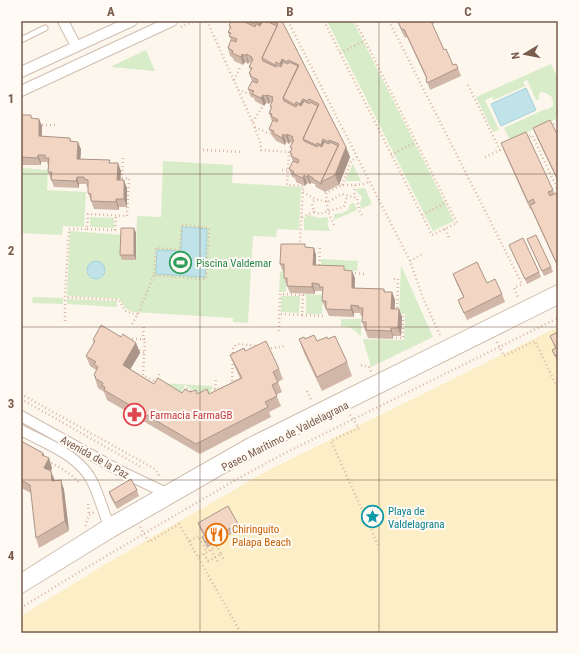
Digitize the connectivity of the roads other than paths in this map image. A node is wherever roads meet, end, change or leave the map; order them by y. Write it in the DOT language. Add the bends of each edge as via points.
graph roads {
  1 [pos="63,21"];
  2 [pos="132,21"];
  3 [pos="172,21"];
  4 [pos="45,28"];
  5 [pos="21,40"];
  6 [pos="76,46"];
  7 [pos="21,72"];
  8 [pos="21,91"];
  9 [pos="558,290"];
  10 [pos="558,299"];
  11 [pos="21,416"];
  12 [pos="21,430"];
  13 [pos="165,496"];
  14 [pos="110,528"];
  15 [pos="21,579"];
  16 [pos="21,588"];
  1 -- 6 [label="street"];
  2 -- 6 [label="street"];
  3 -- 8 [label="street"];
  4 -- 5 [label="lane"];
  6 -- 7 [label="street"];
  9 -- 13 [label="street, Paseo Marítimo de Valdelagrana" via="250,444"];
  10 -- 13 [label="street, Paseo Marítimo de Valdelagrana"];
  11 -- 13 [label="street, Avenida de la Paz"];
  12 -- 14 [label="street, Avenida de la Paz" via="65,453 80,464 92,481"];
  13 -- 14 [label="street, Paseo Marítimo de Valdelagrana"];
  14 -- 15 [label="street, Paseo Marítimo de Valdelagrana"];
  14 -- 16 [label="street, Paseo Marítimo de Valdelagrana"];
}
